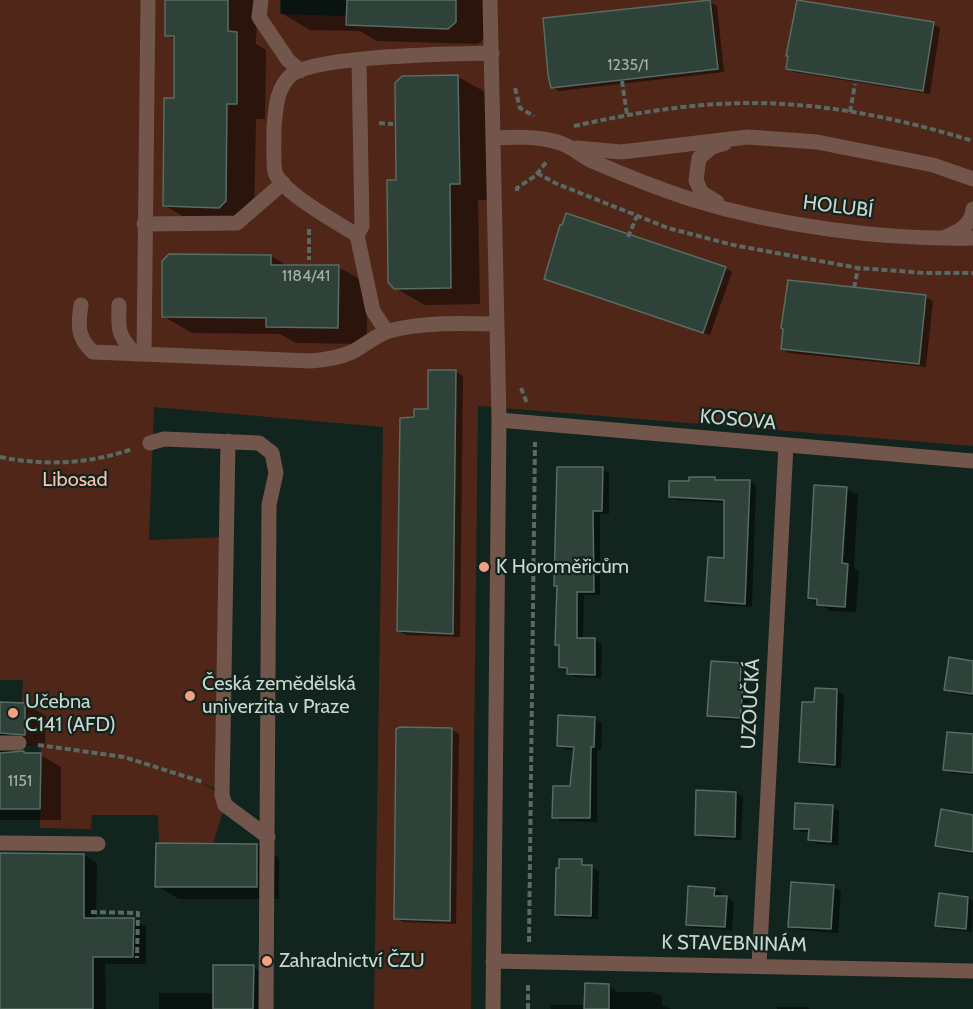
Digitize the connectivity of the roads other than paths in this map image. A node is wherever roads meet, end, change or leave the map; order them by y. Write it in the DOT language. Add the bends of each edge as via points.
graph roads {
  1 [pos="148,0"];
  2 [pos="261,0"];
  3 [pos="490,0"];
  4 [pos="492,53"];
  5 [pos="359,60"];
  6 [pos="300,71"];
  7 [pos="748,137"];
  8 [pos="493,138"];
  9 [pos="562,144"];
  10 [pos="966,176"];
  11 [pos="283,183"];
  12 [pos="973,193"];
  13 [pos="729,209"];
  14 [pos="973,209"];
  15 [pos="144,224"];
  16 [pos="357,235"];
  17 [pos="944,238"];
  18 [pos="973,238"];
  19 [pos="81,305"];
  20 [pos="119,305"];
  21 [pos="497,324"];
  22 [pos="387,332"];
  23 [pos="139,354"];
  24 [pos="499,420"];
  25 [pos="228,441"];
  26 [pos="150,443"];
  27 [pos="786,445"];
  28 [pos="973,461"];
  29 [pos="0,743"];
  30 [pos="19,743"];
  31 [pos="268,837"];
  32 [pos="0,843"];
  33 [pos="98,844"];
  34 [pos="493,961"];
  35 [pos="759,965"];
  36 [pos="973,971"];
  37 [pos="266,1009"];
  38 [pos="493,1009"];
  1 -- 15 [label="street"];
  2 -- 6 [label="street" via="260,18"];
  3 -- 4 [label="street"];
  4 -- 5 [label="street"];
  4 -- 8 [label="street"];
  5 -- 6 [label="street"];
  5 -- 16 [label="street" via="362,226"];
  6 -- 11 [label="street" via="279,89 274,129 275,172"];
  7 -- 9 [label="street, HOLUBÍ" via="621,152"];
  7 -- 10 [label="street, HOLUBÍ" via="817,142 933,165"];
  7 -- 13 [label="street, HOLUBÍ" via="712,147 699,158 696,180 701,192"];
  8 -- 9 [label="street, HOLUBÍ" via="522,137"];
  8 -- 21 [label="street"];
  9 -- 13 [label="street, HOLUBÍ" via="587,159 653,186"];
  10 -- 12 [label="street, HOLUBÍ"];
  11 -- 15 [label="street" via="237,223"];
  11 -- 16 [label="street"];
  13 -- 17 [label="street, HOLUBÍ" via="826,228"];
  14 -- 17 [label="street" via="962,230"];
  15 -- 23 [label="street"];
  16 -- 22 [label="street" via="373,311"];
  17 -- 18 [label="street, HOLUBÍ"];
  19 -- 23 [label="street" via="78,322 82,343 93,352"];
  20 -- 23 [label="street" via="121,339"];
  21 -- 22 [label="street" via="466,323"];
  21 -- 24 [label="street"];
  22 -- 23 [label="street" via="342,356 311,361"];
  24 -- 27 [label="street, KOSOVA"];
  24 -- 34 [label="street"];
  25 -- 26 [label="street" via="164,439"];
  25 -- 31 [label="street" via="222,795 225,805"];
  25 -- 31 [label="street" via="259,443 272,453 276,473 270,505"];
  27 -- 28 [label="street, KOSOVA"];
  27 -- 35 [label="street, UZOUČKÁ"];
  29 -- 30 [label="street"];
  31 -- 37 [label="street"];
  32 -- 33 [label="street"];
  34 -- 35 [label="street, K STAVEBNINÁM"];
  34 -- 38 [label="street"];
  35 -- 36 [label="street, K STAVEBNINÁM"];
}
